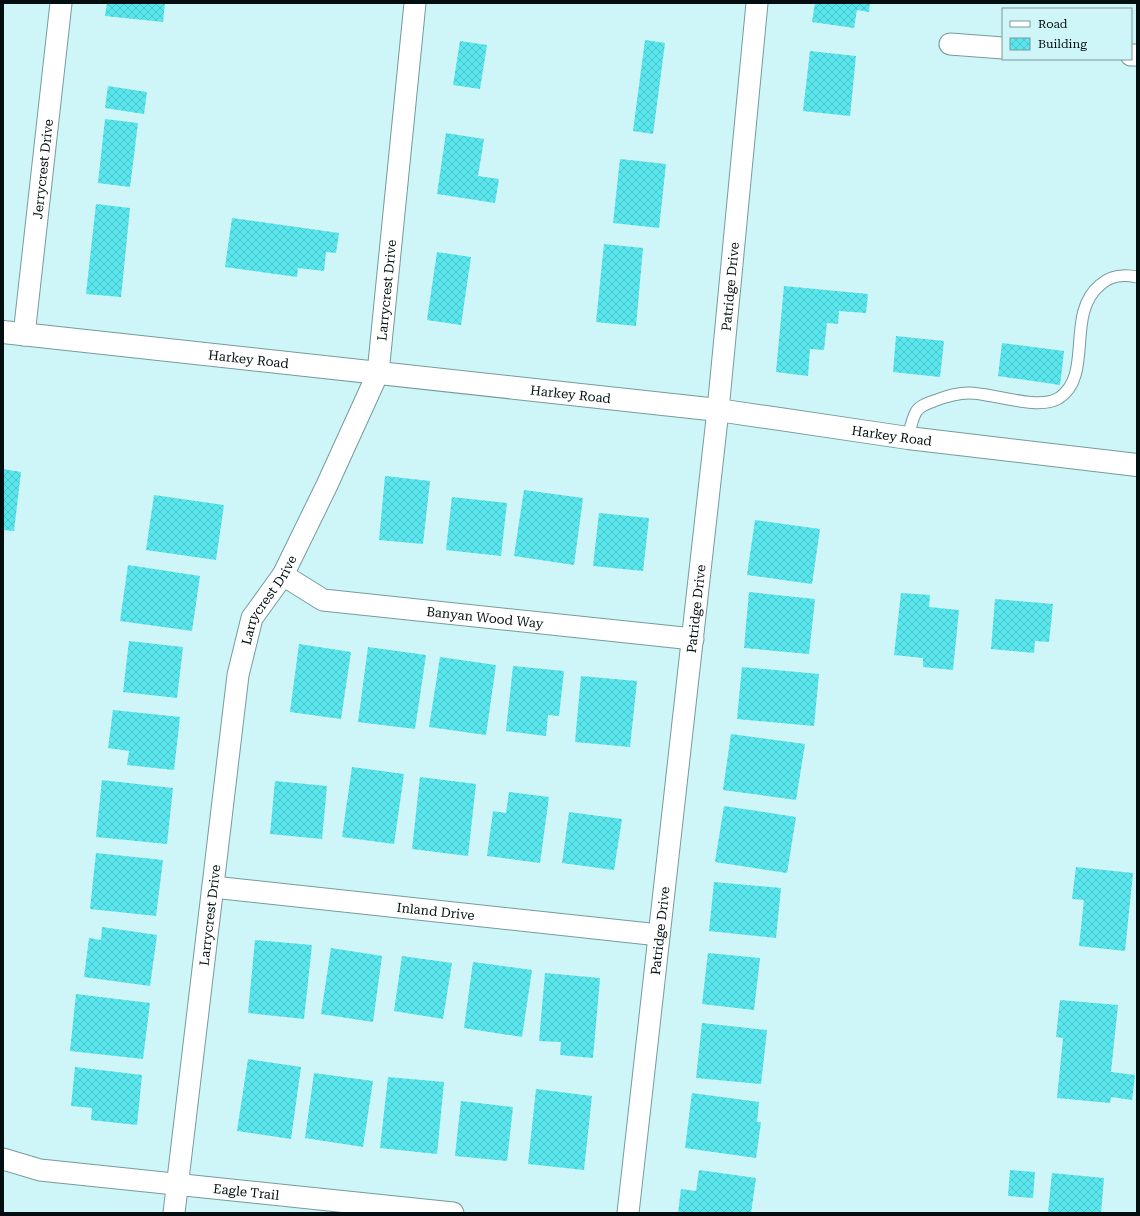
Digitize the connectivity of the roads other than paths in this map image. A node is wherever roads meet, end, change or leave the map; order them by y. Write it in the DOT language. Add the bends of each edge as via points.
graph roads {
  1 [pos="61,3"];
  2 [pos="415,3"];
  3 [pos="757,3"];
  4 [pos="950,44"];
  5 [pos="1002,48"];
  6 [pos="1137,276"];
  7 [pos="14,334"];
  8 [pos="378,373"];
  9 [pos="718,410"];
  10 [pos="908,438"];
  11 [pos="1137,465"];
  12 [pos="283,575"];
  13 [pos="693,638"];
  14 [pos="213,887"];
  15 [pos="659,935"];
  16 [pos="3,1160"];
  17 [pos="178,1183"];
  18 [pos="174,1213"];
  19 [pos="453,1213"];
  20 [pos="628,1213"];
  1 -- 7 [label="street, Jerrycrest Drive"];
  2 -- 8 [label="street, Larrycrest Drive"];
  3 -- 9 [label="street, Patridge Drive"];
  4 -- 5 [label="street"];
  6 -- 10 [label="lane" via="1116,276 1103,282 1093,291 1082,314 1075,375 1070,387 1059,398 1040,403 968,393 940,399 916,410"];
  7 -- 8 [label="street, Harkey Road"];
  8 -- 9 [label="street, Harkey Road"];
  8 -- 12 [label="street, Larrycrest Drive"];
  9 -- 10 [label="street, Harkey Road"];
  9 -- 13 [label="street, Patridge Drive"];
  10 -- 11 [label="street, Harkey Road"];
  12 -- 13 [label="street, Banyan Wood Way" via="323,600"];
  12 -- 14 [label="street, Larrycrest Drive" via="252,618 238,675"];
  13 -- 15 [label="street, Patridge Drive"];
  14 -- 15 [label="street, Inland Drive"];
  14 -- 17 [label="street, Larrycrest Drive"];
  15 -- 20 [label="street, Patridge Drive"];
  16 -- 17 [label="street, Eagle Trail" via="40,1170"];
  17 -- 18 [label="street, Larrycrest Drive"];
  17 -- 19 [label="street, Eagle Trail"];
}
